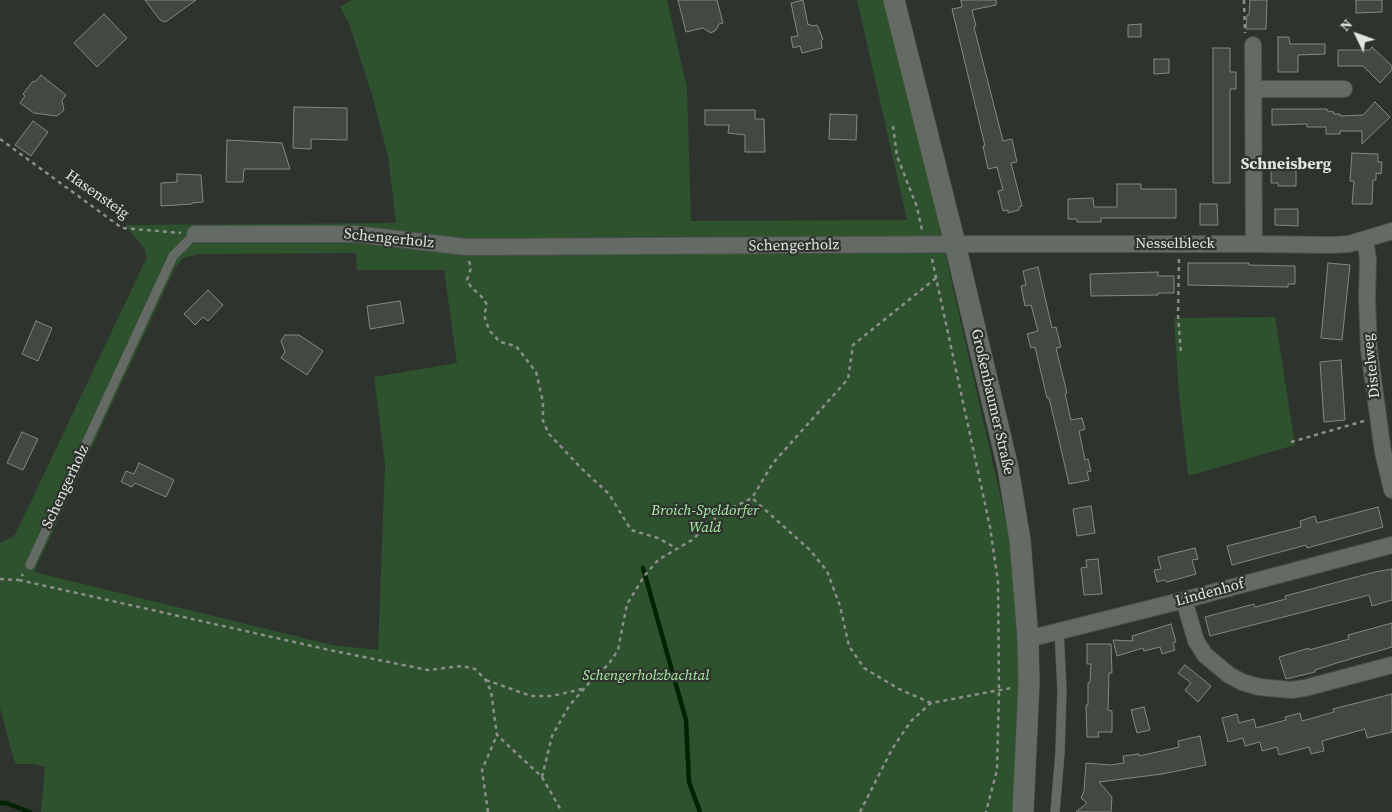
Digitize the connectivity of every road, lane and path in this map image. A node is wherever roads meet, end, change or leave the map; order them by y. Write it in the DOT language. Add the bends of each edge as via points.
graph roads {
  1 [pos="894,0"];
  2 [pos="1244,0"];
  3 [pos="1253,45"];
  4 [pos="1344,88"];
  5 [pos="1253,90"];
  6 [pos="893,126"];
  7 [pos="0,139"];
  8 [pos="1392,231"];
  9 [pos="195,234"];
  10 [pos="1365,240"];
  11 [pos="929,244"];
  12 [pos="955,244"];
  13 [pos="1180,244"];
  14 [pos="1254,244"];
  15 [pos="466,247"];
  16 [pos="936,278"];
  17 [pos="1181,354"];
  18 [pos="1377,417"];
  19 [pos="1291,442"];
  20 [pos="1392,490"];
  21 [pos="752,498"];
  22 [pos="1392,545"];
  23 [pos="676,548"];
  24 [pos="30,565"];
  25 [pos="0,579"];
  26 [pos="19,580"];
  27 [pos="1184,600"];
  28 [pos="1059,630"];
  29 [pos="1028,639"];
  30 [pos="1392,665"];
  31 [pos="485,679"];
  32 [pos="584,688"];
  33 [pos="999,691"];
  34 [pos="931,704"];
  35 [pos="497,735"];
  36 [pos="542,777"];
  37 [pos="488,812"];
  38 [pos="562,812"];
  39 [pos="860,812"];
  40 [pos="986,812"];
  41 [pos="1023,812"];
  42 [pos="1055,812"];
  1 -- 12 [label="street, Großenbaumer Straße"];
  2 -- 3 [label="path" via="1245,37"];
  3 -- 5 [label="street"];
  4 -- 5 [label="street"];
  5 -- 14 [label="street"];
  6 -- 11 [label="path" via="897,156"];
  7 -- 9 [label="path, Hasensteig" via="122,228"];
  8 -- 10 [label="street, Nesselbleck"];
  9 -- 15 [label="street, Schengerholz" via="356,234"];
  9 -- 24 [label="lane, Schengerholz" via="173,256"];
  10 -- 14 [label="street, Nesselbleck" via="1332,246"];
  10 -- 18 [label="street, Distelweg" via="1369,350"];
  11 -- 12 [label="street, Schengerholz"];
  11 -- 15 [label="street, Schengerholz"];
  11 -- 16 [label="path"];
  12 -- 13 [label="street, Nesselbleck"];
  12 -- 29 [label="street, Großenbaumer Straße" via="1008,468 1020,540"];
  13 -- 14 [label="street, Nesselbleck"];
  13 -- 17 [label="path" via="1178,315"];
  15 -- 23 [label="path" via="471,268 467,280 484,298 487,305 484,315 489,330 500,342 516,346 536,372 543,402 543,421 549,434 609,494 631,530 658,538"];
  16 -- 21 [label="path" via="853,345 848,379 773,462"];
  16 -- 33 [label="path" via="990,527 998,582"];
  18 -- 19 [label="path"];
  18 -- 20 [label="street, Distelweg"];
  21 -- 23 [label="path" via="721,513 692,540"];
  21 -- 34 [label="path" via="810,550 827,571 840,606 849,646 864,668"];
  22 -- 27 [label="street, Lindenhof"];
  23 -- 32 [label="path" via="658,560 645,575 627,604 618,650 608,665"];
  24 -- 26 [label="path"];
  25 -- 26 [label="path"];
  26 -- 31 [label="path" via="428,670 462,666 475,669"];
  27 -- 28 [label="street, Lindenhof"];
  27 -- 30 [label="street" via="1196,641 1205,655 1242,682 1291,690"];
  28 -- 29 [label="street, Lindenhof"];
  28 -- 42 [label="lane" via="1062,691"];
  29 -- 41 [label="street, Großenbaumer Straße"];
  31 -- 32 [label="path" via="531,696 552,696"];
  31 -- 35 [label="path" via="491,691"];
  32 -- 36 [label="path" via="552,736"];
  33 -- 34 [label="path"];
  33 -- 40 [label="path" via="996,770"];
  34 -- 39 [label="path" via="911,721 892,749"];
  35 -- 36 [label="path"];
  35 -- 37 [label="path" via="482,770"];
  36 -- 38 [label="path"];
}
